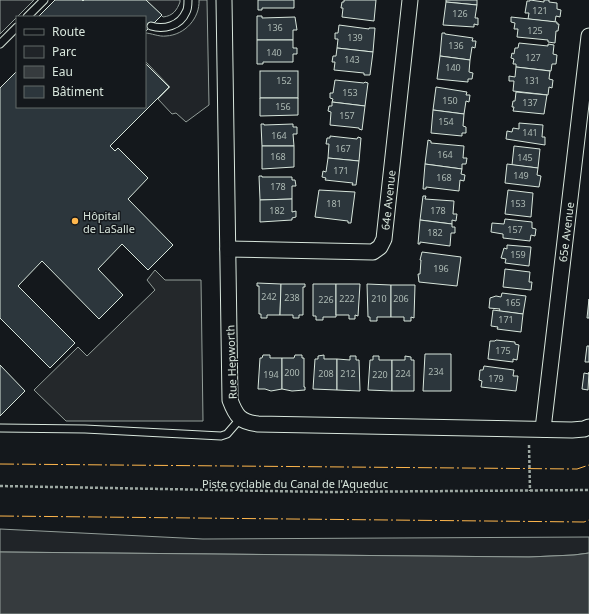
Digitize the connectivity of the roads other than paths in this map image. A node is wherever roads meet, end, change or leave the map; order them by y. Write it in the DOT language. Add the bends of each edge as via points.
graph roads {
  1 [pos="44,0"];
  2 [pos="188,0"];
  3 [pos="224,0"];
  4 [pos="410,0"];
  5 [pos="28,16"];
  6 [pos="151,26"];
  7 [pos="16,28"];
  8 [pos="589,36"];
  9 [pos="0,44"];
  10 [pos="228,249"];
  11 [pos="240,419"];
  12 [pos="589,427"];
  13 [pos="0,428"];
  14 [pos="543,429"];
  1 -- 5 [label="lane"];
  2 -- 6 [label="lane" via="187,12 175,24 163,28"];
  3 -- 10 [label="street, Rue Hepworth"];
  4 -- 10 [label="street, 64e Avenue" via="384,239 380,247 373,252"];
  7 -- 9 [label="lane"];
  8 -- 14 [label="street, 65e Avenue"];
  10 -- 11 [label="street, Rue Hepworth" via="230,400"];
  11 -- 13 [label="lane" via="227,434 221,436 85,429"];
  11 -- 14 [label="street" via="258,424"];
  12 -- 14 [label="street"];
}
